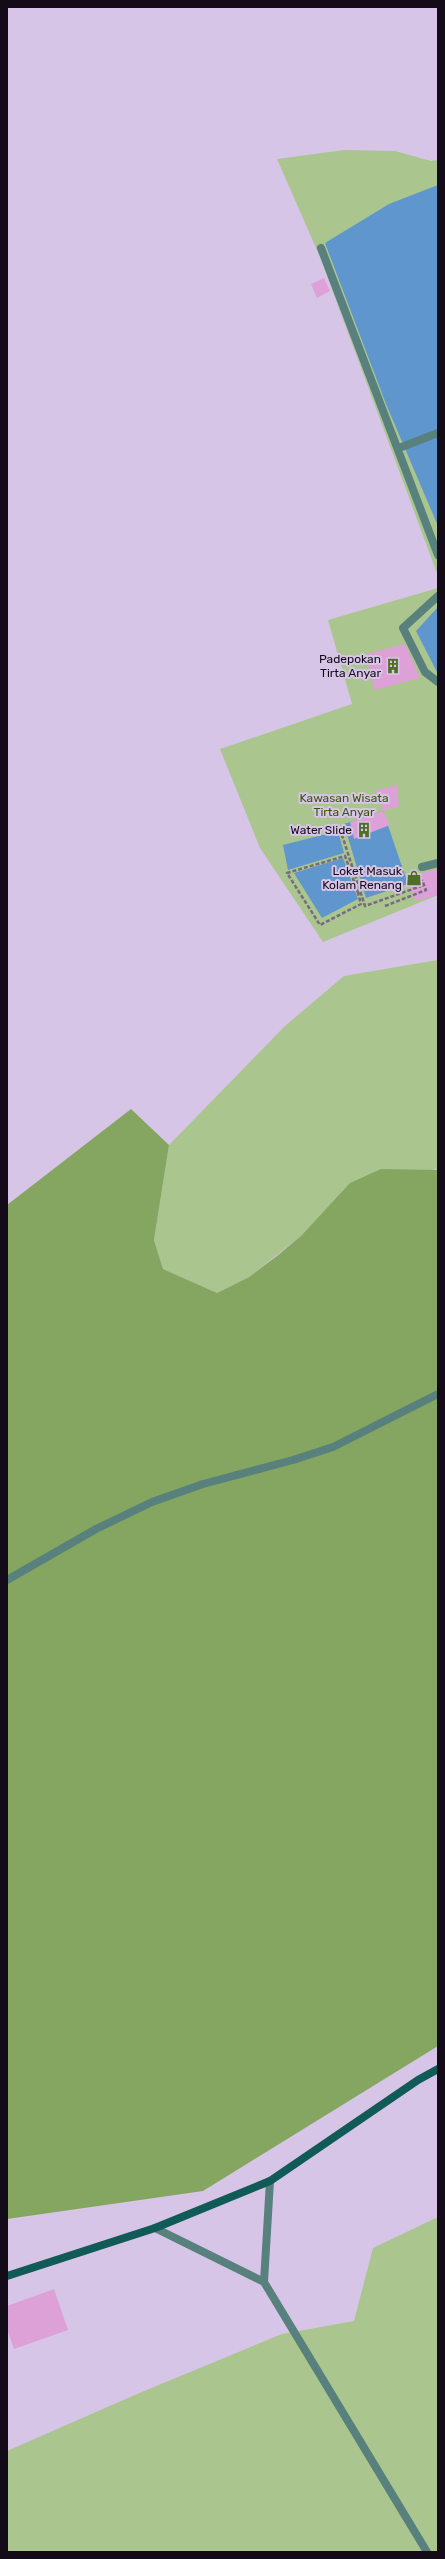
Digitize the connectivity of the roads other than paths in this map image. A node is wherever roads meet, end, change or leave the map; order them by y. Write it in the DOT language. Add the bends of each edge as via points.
graph roads {
  1 [pos="322,248"];
  2 [pos="438,433"];
  3 [pos="400,447"];
  4 [pos="438,555"];
  5 [pos="438,596"];
  6 [pos="438,682"];
  7 [pos="438,863"];
  8 [pos="422,867"];
  9 [pos="438,1394"];
  10 [pos="7,1580"];
  11 [pos="438,2069"];
  12 [pos="270,2181"];
  13 [pos="155,2228"];
  14 [pos="7,2276"];
  15 [pos="264,2282"];
  16 [pos="427,2552"];
  1 -- 3 [label="lane"];
  2 -- 3 [label="lane"];
  3 -- 4 [label="lane"];
  5 -- 6 [label="lane" via="403,628 425,672"];
  7 -- 8 [label="lane"];
  9 -- 10 [label="lane" via="333,1446 294,1460 203,1484 152,1502 96,1529"];
  11 -- 12 [label="main road"];
  12 -- 13 [label="main road"];
  12 -- 15 [label="lane"];
  13 -- 14 [label="main road"];
  13 -- 15 [label="lane"];
  15 -- 16 [label="lane"];
}
